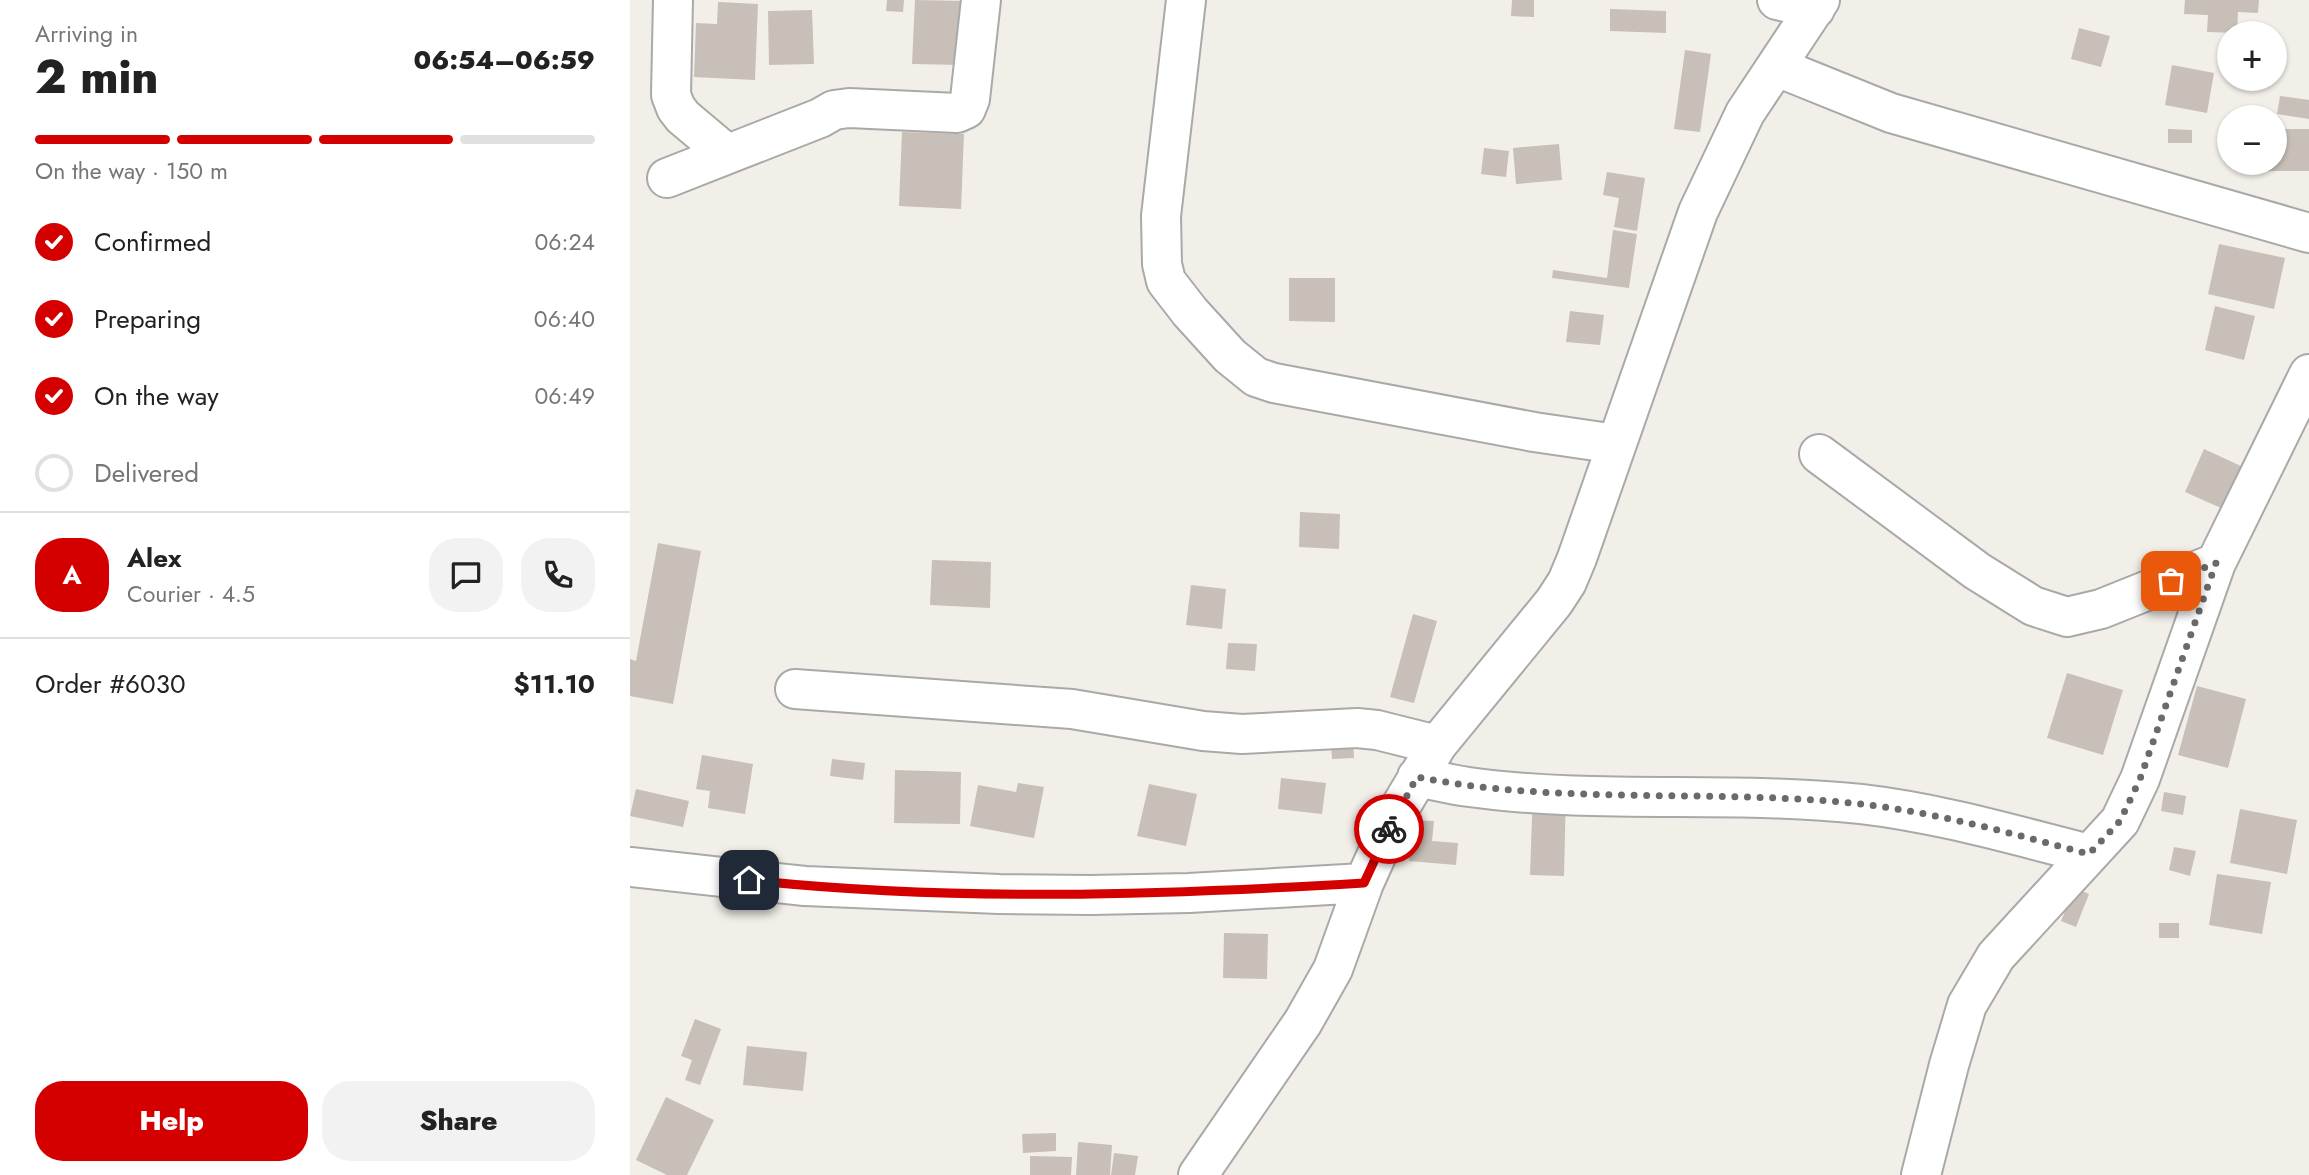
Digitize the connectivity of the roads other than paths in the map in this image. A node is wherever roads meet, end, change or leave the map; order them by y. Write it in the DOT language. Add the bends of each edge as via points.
graph roads {
  1 [pos="673,0"];
  2 [pos="981,0"];
  3 [pos="1186,0"];
  4 [pos="1777,0"];
  5 [pos="1818,4"];
  6 [pos="1777,67"];
  7 [pos="727,154"];
  8 [pos="667,178"];
  9 [pos="2309,233"];
  10 [pos="2309,374"];
  11 [pos="2294,438"];
  12 [pos="1616,444"];
  13 [pos="1819,454"];
  14 [pos="2216,563"];
  15 [pos="795,689"];
  16 [pos="1427,761"];
  17 [pos="2089,854"];
  18 [pos="630,867"];
  19 [pos="1364,883"];
  20 [pos="1198,1175"];
  21 [pos="1921,1175"];
  1 -- 7 [label="street" via="671,94 676,108"];
  2 -- 7 [label="street" via="966,109 957,113 834,110"];
  3 -- 12 [label="street" via="1161,216 1161,264 1167,281 1190,312 1230,356 1256,377 1274,383"];
  4 -- 5 [label="street"];
  5 -- 6 [label="street"];
  6 -- 9 [label="street" via="1891,113"];
  6 -- 12 [label="street" via="1745,113 1698,212"];
  7 -- 8 [label="street"];
  10 -- 11 [label="street"];
  11 -- 14 [label="street"];
  12 -- 16 [label="street" via="1567,582"];
  13 -- 14 [label="street" via="1977,571 2034,606 2067,617 2101,609"];
  14 -- 17 [label="street" via="2140,779 2120,821"];
  15 -- 16 [label="street" via="1072,709 1242,734 1377,730"];
  16 -- 17 [label="street" via="1469,787 1547,794 1862,804 1961,821"];
  16 -- 19 [label="street" via="1392,821"];
  17 -- 21 [label="street" via="1996,956 1967,1005"];
  18 -- 19 [label="street" via="805,886 1012,894 1189,893"];
  19 -- 20 [label="street" via="1333,969 1303,1022"];
}
